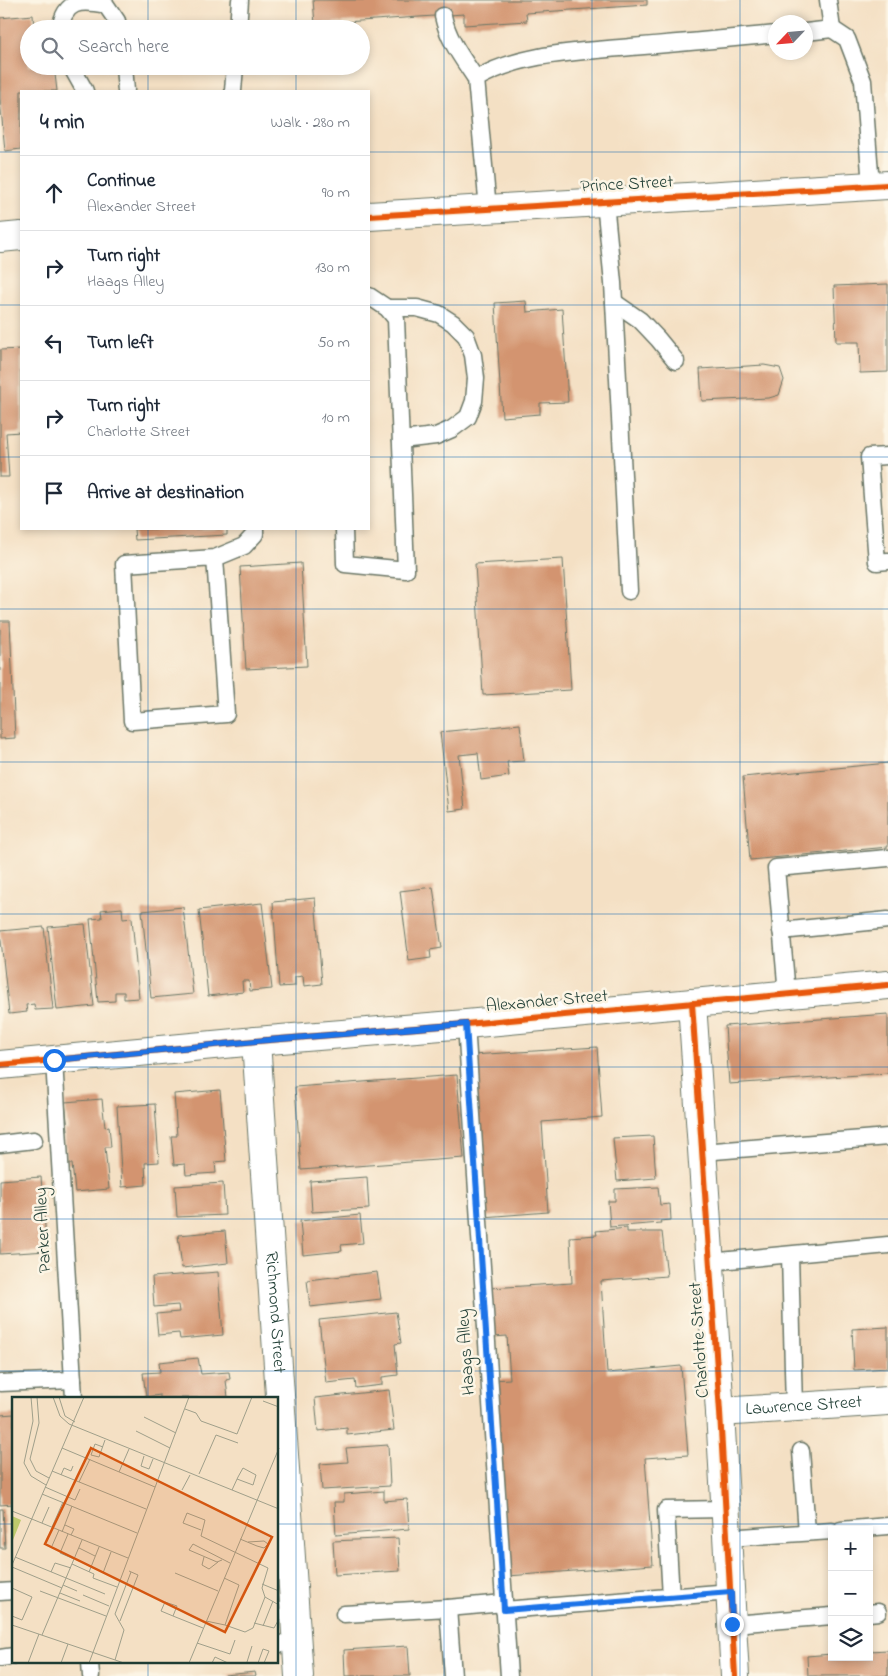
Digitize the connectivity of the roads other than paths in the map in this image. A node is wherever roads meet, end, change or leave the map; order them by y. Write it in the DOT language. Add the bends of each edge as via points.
graph roads {
  1 [pos="240,0"];
  2 [pos="828,0"];
  3 [pos="443,16"];
  4 [pos="62,20"];
  5 [pos="116,20"];
  6 [pos="239,20"];
  7 [pos="832,29"];
  8 [pos="813,31"];
  9 [pos="768,35"];
  10 [pos="76,75"];
  11 [pos="125,75"];
  12 [pos="234,75"];
  13 [pos="476,79"];
  14 [pos="85,90"];
  15 [pos="126,90"];
  16 [pos="233,90"];
  17 [pos="879,185"];
  18 [pos="605,202"];
  19 [pos="488,209"];
  20 [pos="370,216"];
  21 [pos="20,236"];
  22 [pos="0,238"];
  23 [pos="370,297"];
  24 [pos="614,302"];
  25 [pos="387,308"];
  26 [pos="676,361"];
  27 [pos="401,440"];
  28 [pos="888,456"];
  29 [pos="255,530"];
  30 [pos="344,530"];
  31 [pos="215,558"];
  32 [pos="888,561"];
  33 [pos="629,591"];
  34 [pos="888,858"];
  35 [pos="888,920"];
  36 [pos="781,930"];
  37 [pos="888,985"];
  38 [pos="787,994"];
  39 [pos="692,1003"];
  40 [pos="466,1024"];
  41 [pos="256,1041"];
  42 [pos="54,1060"];
  43 [pos="0,1066"];
  44 [pos="888,1137"];
  45 [pos="34,1140"];
  46 [pos="0,1144"];
  47 [pos="702,1152"];
  48 [pos="888,1245"];
  49 [pos="790,1255"];
  50 [pos="710,1262"];
  51 [pos="73,1380"];
  52 [pos="0,1383"];
  53 [pos="74,1397"];
  54 [pos="274,1397"];
  55 [pos="888,1401"];
  56 [pos="794,1407"];
  57 [pos="720,1412"];
  58 [pos="801,1451"];
  59 [pos="279,1488"];
  60 [pos="726,1509"];
  61 [pos="888,1526"];
  62 [pos="873,1527"];
  63 [pos="828,1530"];
  64 [pos="807,1532"];
  65 [pos="727,1538"];
  66 [pos="731,1592"];
  67 [pos="671,1597"];
  68 [pos="504,1607"];
  69 [pos="448,1608"];
  70 [pos="344,1614"];
  71 [pos="828,1616"];
  72 [pos="732,1624"];
  73 [pos="287,1644"];
  74 [pos="299,1676"];
  75 [pos="453,1676"];
  76 [pos="509,1676"];
  77 [pos="736,1676"];
  1 -- 6 [label="lane"];
  2 -- 7 [label="lane"];
  3 -- 13 [label="lane" via="457,51"];
  4 -- 5 [label="lane" via="72,4 91,2 106,6"];
  7 -- 8 [label="lane"];
  7 -- 17 [label="lane" via="847,39 863,81"];
  9 -- 13 [label="lane" via="551,55 509,64"];
  10 -- 14 [label="lane"];
  11 -- 15 [label="lane"];
  12 -- 16 [label="lane"];
  13 -- 19 [label="lane"];
  17 -- 18 [label="street, Prince Street"];
  18 -- 19 [label="street, Prince Street"];
  18 -- 24 [label="lane"];
  19 -- 20 [label="street, Prince Street"];
  21 -- 22 [label="street"];
  23 -- 25 [label="lane"];
  24 -- 26 [label="lane" via="640,320"];
  24 -- 33 [label="lane"];
  25 -- 27 [label="lane" via="396,320"];
  25 -- 27 [label="lane" via="417,308 438,314 453,324 466,336 476,378 474,401 468,417 436,436"];
  27 -- 30 [label="lane" via="406,570 345,564"];
  28 -- 32 [label="lane" via="869,457 877,562"];
  29 -- 31 [label="lane" via="244,546"];
  31 -- 31 [label="lane" via="124,564 132,721 226,714"];
  34 -- 36 [label="lane" via="776,868"];
  35 -- 36 [label="lane"];
  36 -- 38 [label="lane"];
  37 -- 38 [label="street, Alexander Street"];
  38 -- 39 [label="street, Alexander Street"];
  39 -- 40 [label="street, Alexander Street"];
  39 -- 47 [label="street, Charlotte Street"];
  40 -- 41 [label="street, Alexander Street"];
  40 -- 68 [label="lane, Haags Alley"];
  41 -- 42 [label="street, Alexander Street"];
  41 -- 54 [label="street, Richmond Street"];
  42 -- 43 [label="street, Alexander Street"];
  42 -- 51 [label="lane, Parker Alley"];
  44 -- 47 [label="lane"];
  45 -- 46 [label="lane"];
  47 -- 50 [label="street, Charlotte Street"];
  48 -- 49 [label="lane"];
  49 -- 50 [label="lane"];
  49 -- 56 [label="lane"];
  50 -- 57 [label="street, Charlotte Street"];
  51 -- 52 [label="lane"];
  51 -- 53 [label="lane, Parker Alley"];
  55 -- 56 [label="street, Lawrence Street"];
  56 -- 57 [label="street, Lawrence Street"];
  57 -- 60 [label="street, Charlotte Street"];
  58 -- 64 [label="lane"];
  59 -- 73 [label="street, Richmond Street"];
  60 -- 65 [label="street, Charlotte Street"];
  60 -- 67 [label="lane" via="666,1510"];
  61 -- 62 [label="lane"];
  63 -- 64 [label="lane"];
  64 -- 65 [label="lane"];
  65 -- 66 [label="street, Charlotte Street"];
  66 -- 67 [label="lane"];
  66 -- 72 [label="street, Charlotte Street"];
  67 -- 68 [label="lane"];
  68 -- 69 [label="lane"];
  68 -- 76 [label="lane, Haags Alley"];
  69 -- 70 [label="lane"];
  69 -- 75 [label="lane"];
  71 -- 72 [label="lane"];
  72 -- 77 [label="street, Charlotte Street"];
  73 -- 74 [label="street, Richmond Street"];
}
